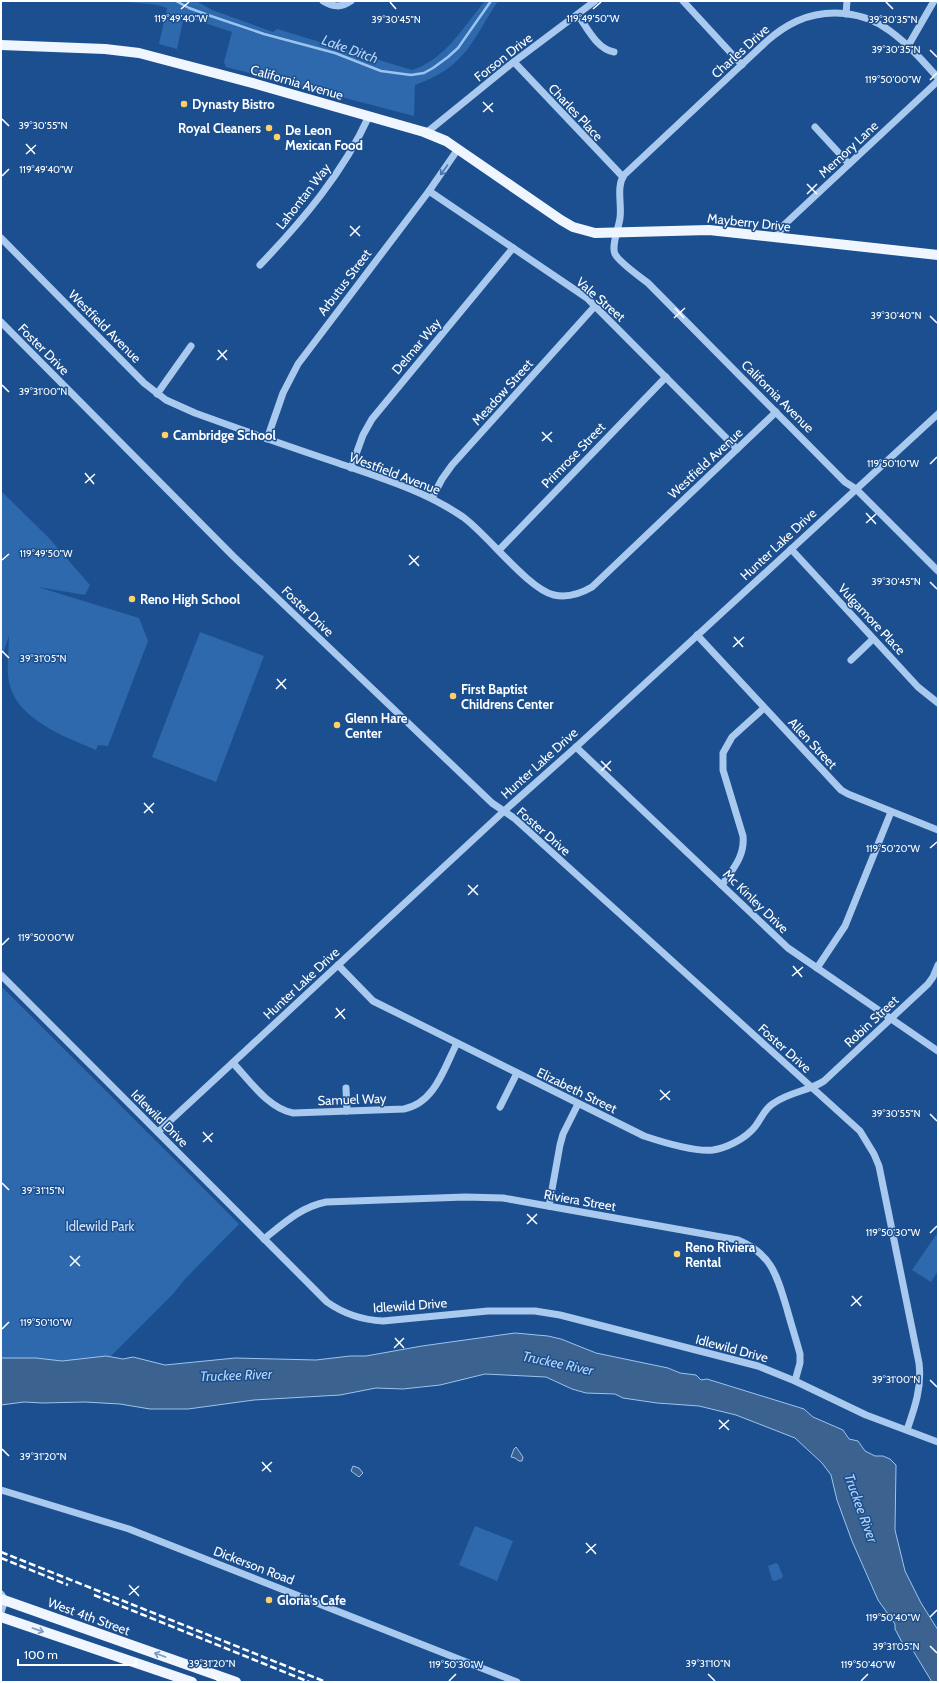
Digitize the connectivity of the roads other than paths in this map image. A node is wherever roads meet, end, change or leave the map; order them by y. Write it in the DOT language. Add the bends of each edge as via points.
graph roads {
  1 [pos="323,1"];
  2 [pos="351,1"];
  3 [pos="595,1"];
  4 [pos="683,1"];
  5 [pos="848,1"];
  6 [pos="934,1"];
  7 [pos="846,14"];
  8 [pos="578,15"];
  9 [pos="1,44"];
  10 [pos="908,46"];
  11 [pos="614,52"];
  12 [pos="514,62"];
  13 [pos="742,65"];
  14 [pos="938,78"];
  15 [pos="938,81"];
  16 [pos="369,116"];
  17 [pos="815,127"];
  18 [pos="426,133"];
  19 [pos="458,149"];
  20 [pos="849,164"];
  21 [pos="622,177"];
  22 [pos="429,191"];
  23 [pos="561,220"];
  24 [pos="617,233"];
  25 [pos="776,237"];
  26 [pos="1,238"];
  27 [pos="513,248"];
  28 [pos="938,255"];
  29 [pos="260,265"];
  30 [pos="595,306"];
  31 [pos="1,322"];
  32 [pos="191,346"];
  33 [pos="666,376"];
  34 [pos="157,394"];
  35 [pos="776,412"];
  36 [pos="938,414"];
  37 [pos="267,439"];
  38 [pos="738,449"];
  39 [pos="351,468"];
  40 [pos="856,489"];
  41 [pos="432,498"];
  42 [pos="791,549"];
  43 [pos="499,550"];
  44 [pos="938,571"];
  45 [pos="697,635"];
  46 [pos="873,639"];
  47 [pos="851,660"];
  48 [pos="938,703"];
  49 [pos="764,708"];
  50 [pos="576,747"];
  51 [pos="503,812"];
  52 [pos="891,812"];
  53 [pos="938,830"];
  54 [pos="722,885"];
  55 [pos="338,965"];
  56 [pos="938,965"];
  57 [pos="817,968"];
  58 [pos="1,975"];
  59 [pos="891,1019"];
  60 [pos="457,1043"];
  61 [pos="938,1051"];
  62 [pos="233,1062"];
  63 [pos="517,1073"];
  64 [pos="346,1088"];
  65 [pos="812,1088"];
  66 [pos="578,1104"];
  67 [pos="500,1107"];
  68 [pos="347,1111"];
  69 [pos="158,1132"];
  70 [pos="549,1206"];
  71 [pos="264,1239"];
  72 [pos="795,1381"];
  73 [pos="907,1430"];
  74 [pos="938,1442"];
  75 [pos="1,1490"];
  76 [pos="2,1598"];
  77 [pos="1,1612"];
  78 [pos="1,1617"];
  79 [pos="192,1682"];
  80 [pos="236,1682"];
  81 [pos="517,1682"];
  1 -- 2 [label="street" via="338,7"];
  3 -- 8 [label="street, Forson Drive"];
  4 -- 13 [label="street"];
  5 -- 7 [label="street"];
  6 -- 10 [label="street"];
  7 -- 10 [label="street, Charles Drive" via="881,24"];
  7 -- 13 [label="street, Charles Drive" via="820,14 796,21 776,33"];
  8 -- 11 [label="street" via="601,46"];
  8 -- 12 [label="street, Forson Drive"];
  9 -- 16 [label="main road, California Avenue" via="139,53"];
  10 -- 14 [label="street, Charles Drive"];
  12 -- 18 [label="street, Forson Drive"];
  12 -- 21 [label="street, Charles Place"];
  13 -- 21 [label="street, Charles Drive"];
  15 -- 20 [label="street, Memory Lane"];
  16 -- 18 [label="main road, California Avenue"];
  16 -- 29 [label="street, Lahontan Way" via="320,198"];
  17 -- 20 [label="street"];
  18 -- 19 [label="main road, California Avenue"];
  19 -- 22 [label="street, Arbutus Street, one-way"];
  19 -- 23 [label="main road, California Avenue"];
  20 -- 25 [label="street, Memory Lane" via="785,224"];
  21 -- 24 [label="street"];
  22 -- 27 [label="street, Vale Street"];
  22 -- 37 [label="street, Arbutus Street" via="298,364 283,392"];
  23 -- 24 [label="main road, Mayberry Drive" via="587,232"];
  24 -- 25 [label="main road, Mayberry Drive" via="709,230"];
  24 -- 35 [label="street, California Avenue" via="614,247 619,260 648,283"];
  25 -- 28 [label="main road, Mayberry Drive"];
  26 -- 34 [label="street, Westfield Avenue"];
  27 -- 30 [label="street, Vale Street"];
  27 -- 39 [label="street, Delmar Way" via="375,415 363,435"];
  30 -- 33 [label="street, Vale Street"];
  30 -- 41 [label="street, Meadow Street" via="452,465"];
  31 -- 51 [label="street, Foster Drive" via="233,556"];
  32 -- 34 [label="street"];
  33 -- 38 [label="street, Vale Street"];
  33 -- 43 [label="street, Primrose Street"];
  34 -- 37 [label="street, Westfield Avenue" via="188,411"];
  35 -- 38 [label="street, Westfield Avenue"];
  35 -- 40 [label="street, California Avenue" via="845,482"];
  36 -- 40 [label="street, Hunter Lake Drive"];
  37 -- 39 [label="street, Westfield Avenue"];
  38 -- 43 [label="street, Westfield Avenue" via="601,579 583,592 564,596 544,592 529,581"];
  39 -- 41 [label="street, Westfield Avenue"];
  40 -- 42 [label="street, Hunter Lake Drive"];
  40 -- 44 [label="street, California Avenue"];
  41 -- 43 [label="street, Westfield Avenue" via="464,518"];
  42 -- 45 [label="street, Hunter Lake Drive"];
  42 -- 46 [label="street, Vulgamore Place"];
  45 -- 49 [label="street, Allen Street"];
  45 -- 50 [label="street, Hunter Lake Drive"];
  46 -- 47 [label="street"];
  46 -- 48 [label="street, Vulgamore Place" via="918,687"];
  49 -- 52 [label="street, Allen Street" via="841,790"];
  49 -- 54 [label="street" via="732,737 723,752 722,770 743,844 739,860"];
  50 -- 51 [label="street, Hunter Lake Drive"];
  50 -- 54 [label="street, Mc Kinley Drive"];
  51 -- 55 [label="street, Hunter Lake Drive"];
  51 -- 65 [label="street, Foster Drive" via="514,818"];
  52 -- 53 [label="street, Allen Street"];
  52 -- 57 [label="street" via="845,926"];
  54 -- 57 [label="street, Mc Kinley Drive" via="788,948"];
  55 -- 60 [label="street, Elizabeth Street" via="373,1001"];
  55 -- 62 [label="street, Hunter Lake Drive"];
  56 -- 59 [label="street, Robin Street" via="928,984"];
  57 -- 59 [label="street, Mc Kinley Drive"];
  58 -- 69 [label="street, Idlewild Drive"];
  59 -- 61 [label="street, Mc Kinley Drive"];
  59 -- 65 [label="street, Robin Street" via="824,1081"];
  60 -- 63 [label="street, Elizabeth Street"];
  60 -- 68 [label="street, Samuel Way" via="432,1093 420,1104 404,1108"];
  62 -- 68 [label="street, Samuel Way" via="271,1103 285,1112"];
  62 -- 69 [label="street, Hunter Lake Drive"];
  63 -- 66 [label="street, Elizabeth Street"];
  63 -- 67 [label="street"];
  64 -- 68 [label="street"];
  65 -- 66 [label="street, Elizabeth Street" via="775,1101 744,1138 715,1150 658,1141"];
  65 -- 73 [label="street, Foster Drive" via="860,1131 879,1166 920,1374 918,1400"];
  66 -- 70 [label="street" via="560,1144"];
  69 -- 71 [label="street, Idlewild Drive"];
  70 -- 71 [label="street, Riviera Street" via="485,1197 326,1202 295,1214"];
  70 -- 72 [label="street, Riviera Street" via="731,1239 757,1250 772,1266 777,1276 797,1344 800,1363"];
  71 -- 72 [label="street, Idlewild Drive" via="327,1302 358,1318 383,1321 488,1311 535,1311 560,1315 758,1366"];
  72 -- 73 [label="street, Idlewild Drive" via="841,1404"];
  73 -- 74 [label="street, Idlewild Drive"];
  75 -- 81 [label="street, Dickerson Road" via="129,1529"];
  76 -- 77 [label="street"];
  80 -- 76 [label="main road, West 4th Street, one-way"];
  78 -- 79 [label="main road, one-way"];
}
